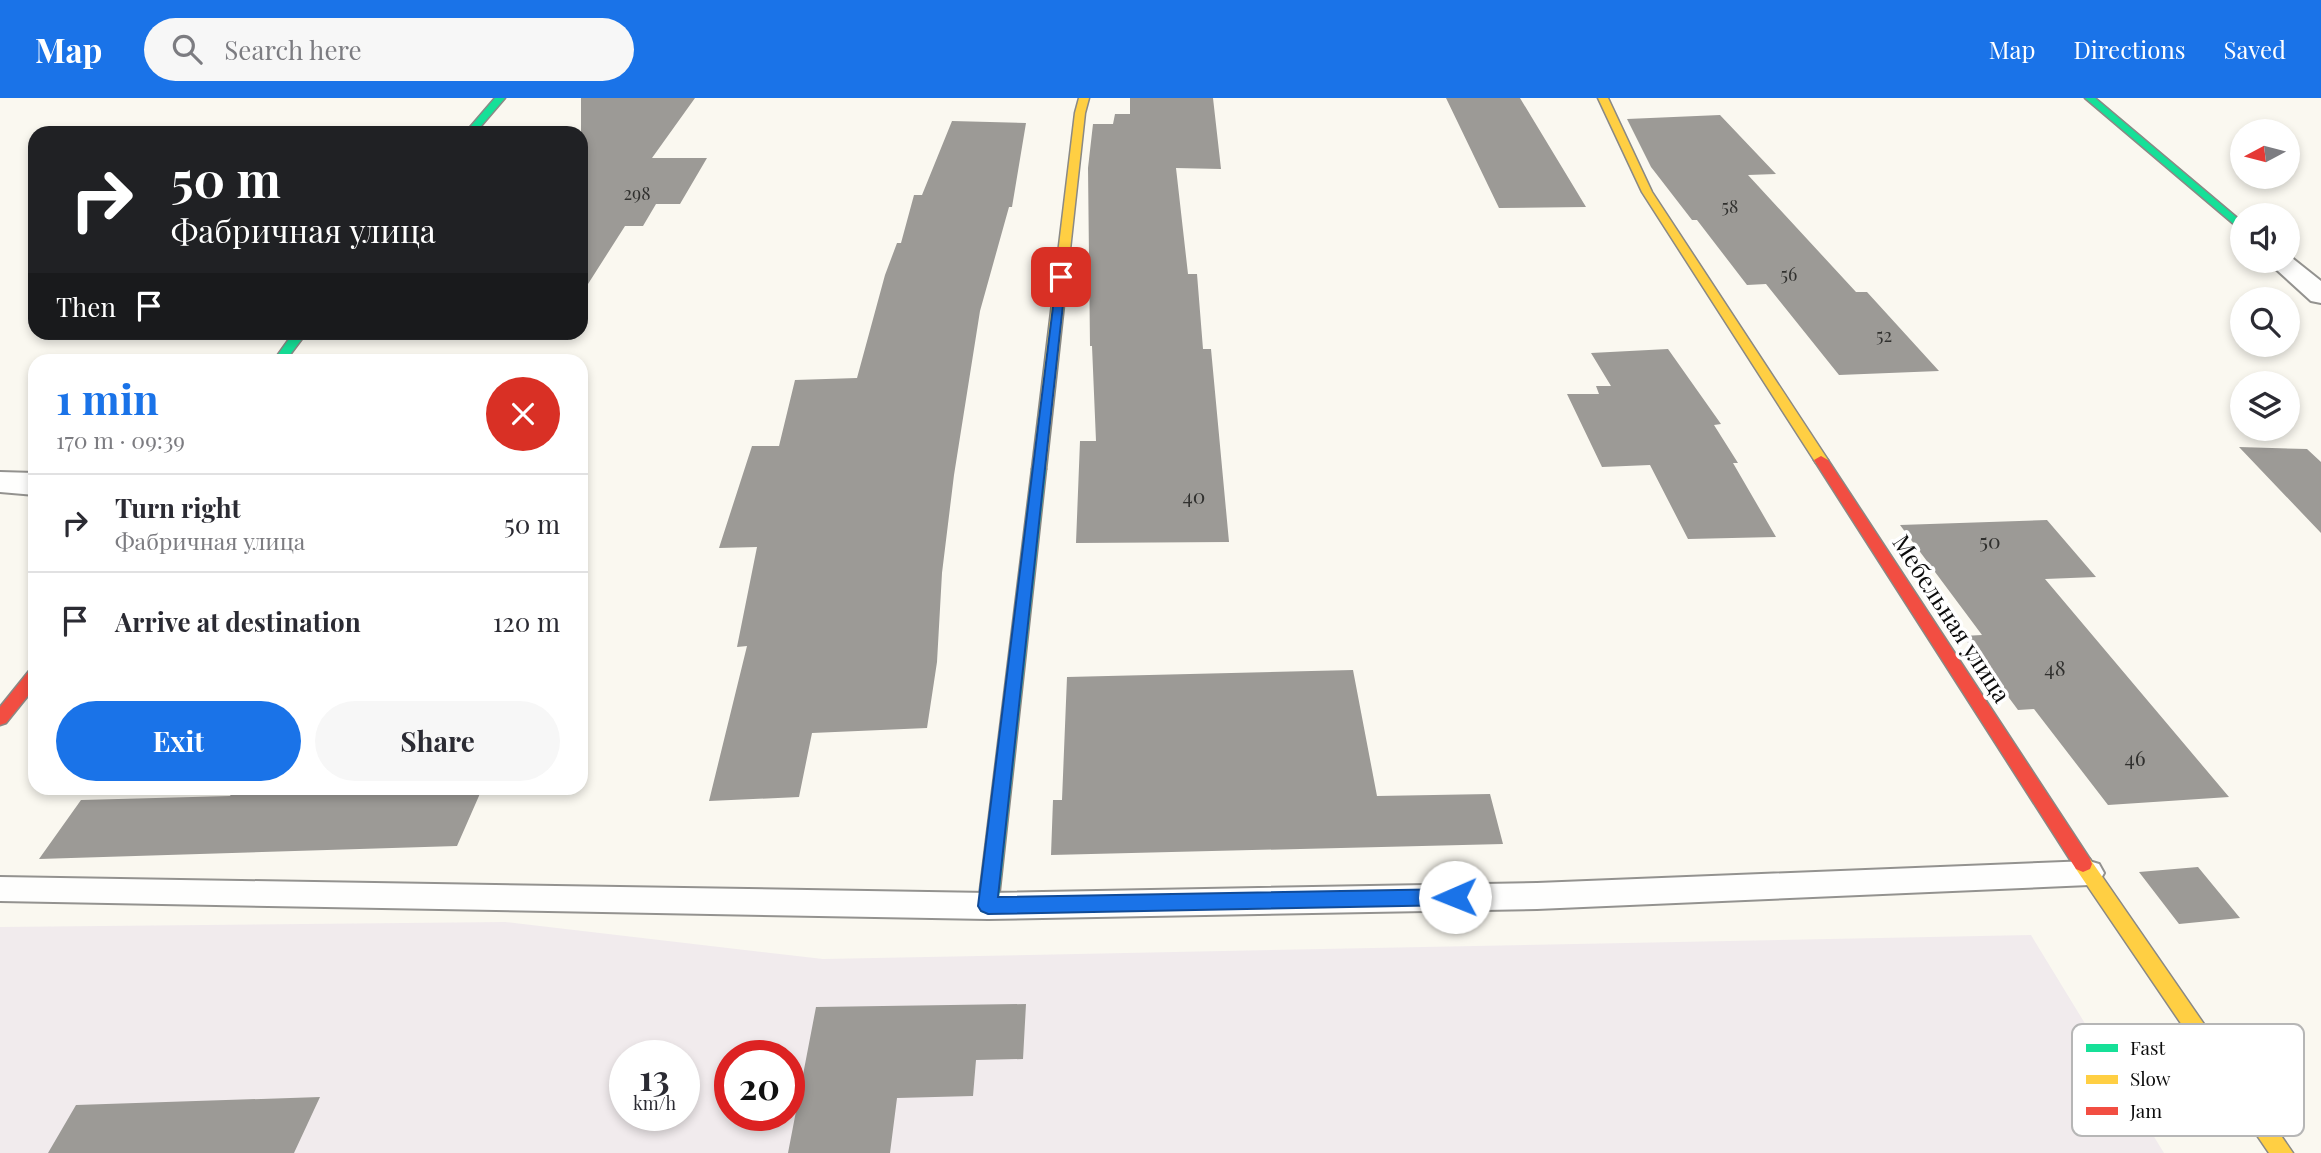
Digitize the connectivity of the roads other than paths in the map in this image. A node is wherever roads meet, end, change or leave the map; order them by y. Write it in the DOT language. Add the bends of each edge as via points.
graph roads {
  1 [pos="500,98"];
  2 [pos="1084,98"];
  3 [pos="1603,98"];
  4 [pos="2090,98"];
  5 [pos="476,126"];
  6 [pos="2230,218"];
  7 [pos="2295,273"];
  8 [pos="2321,295"];
  9 [pos="295,340"];
  10 [pos="284,354"];
  11 [pos="0,482"];
  12 [pos="28,484"];
  13 [pos="28,684"];
  14 [pos="0,719"];
  15 [pos="2089,873"];
  16 [pos="0,889"];
  17 [pos="988,906"];
  18 [pos="2193,1024"];
  19 [pos="2270,1136"];
  20 [pos="2282,1153"];
  1 -- 5 [label="street"];
  2 -- 17 [label="street"];
  3 -- 15 [label="street, Мебельная улица" via="1647,192"];
  4 -- 6 [label="street"];
  7 -- 8 [label="street"];
  9 -- 10 [label="street"];
  11 -- 12 [label="street"];
  13 -- 14 [label="street"];
  15 -- 17 [label="lane" via="1537,896"];
  15 -- 18 [label="street, Мебельная улица"];
  16 -- 17 [label="lane"];
  19 -- 20 [label="street, Мебельная улица"];
}
